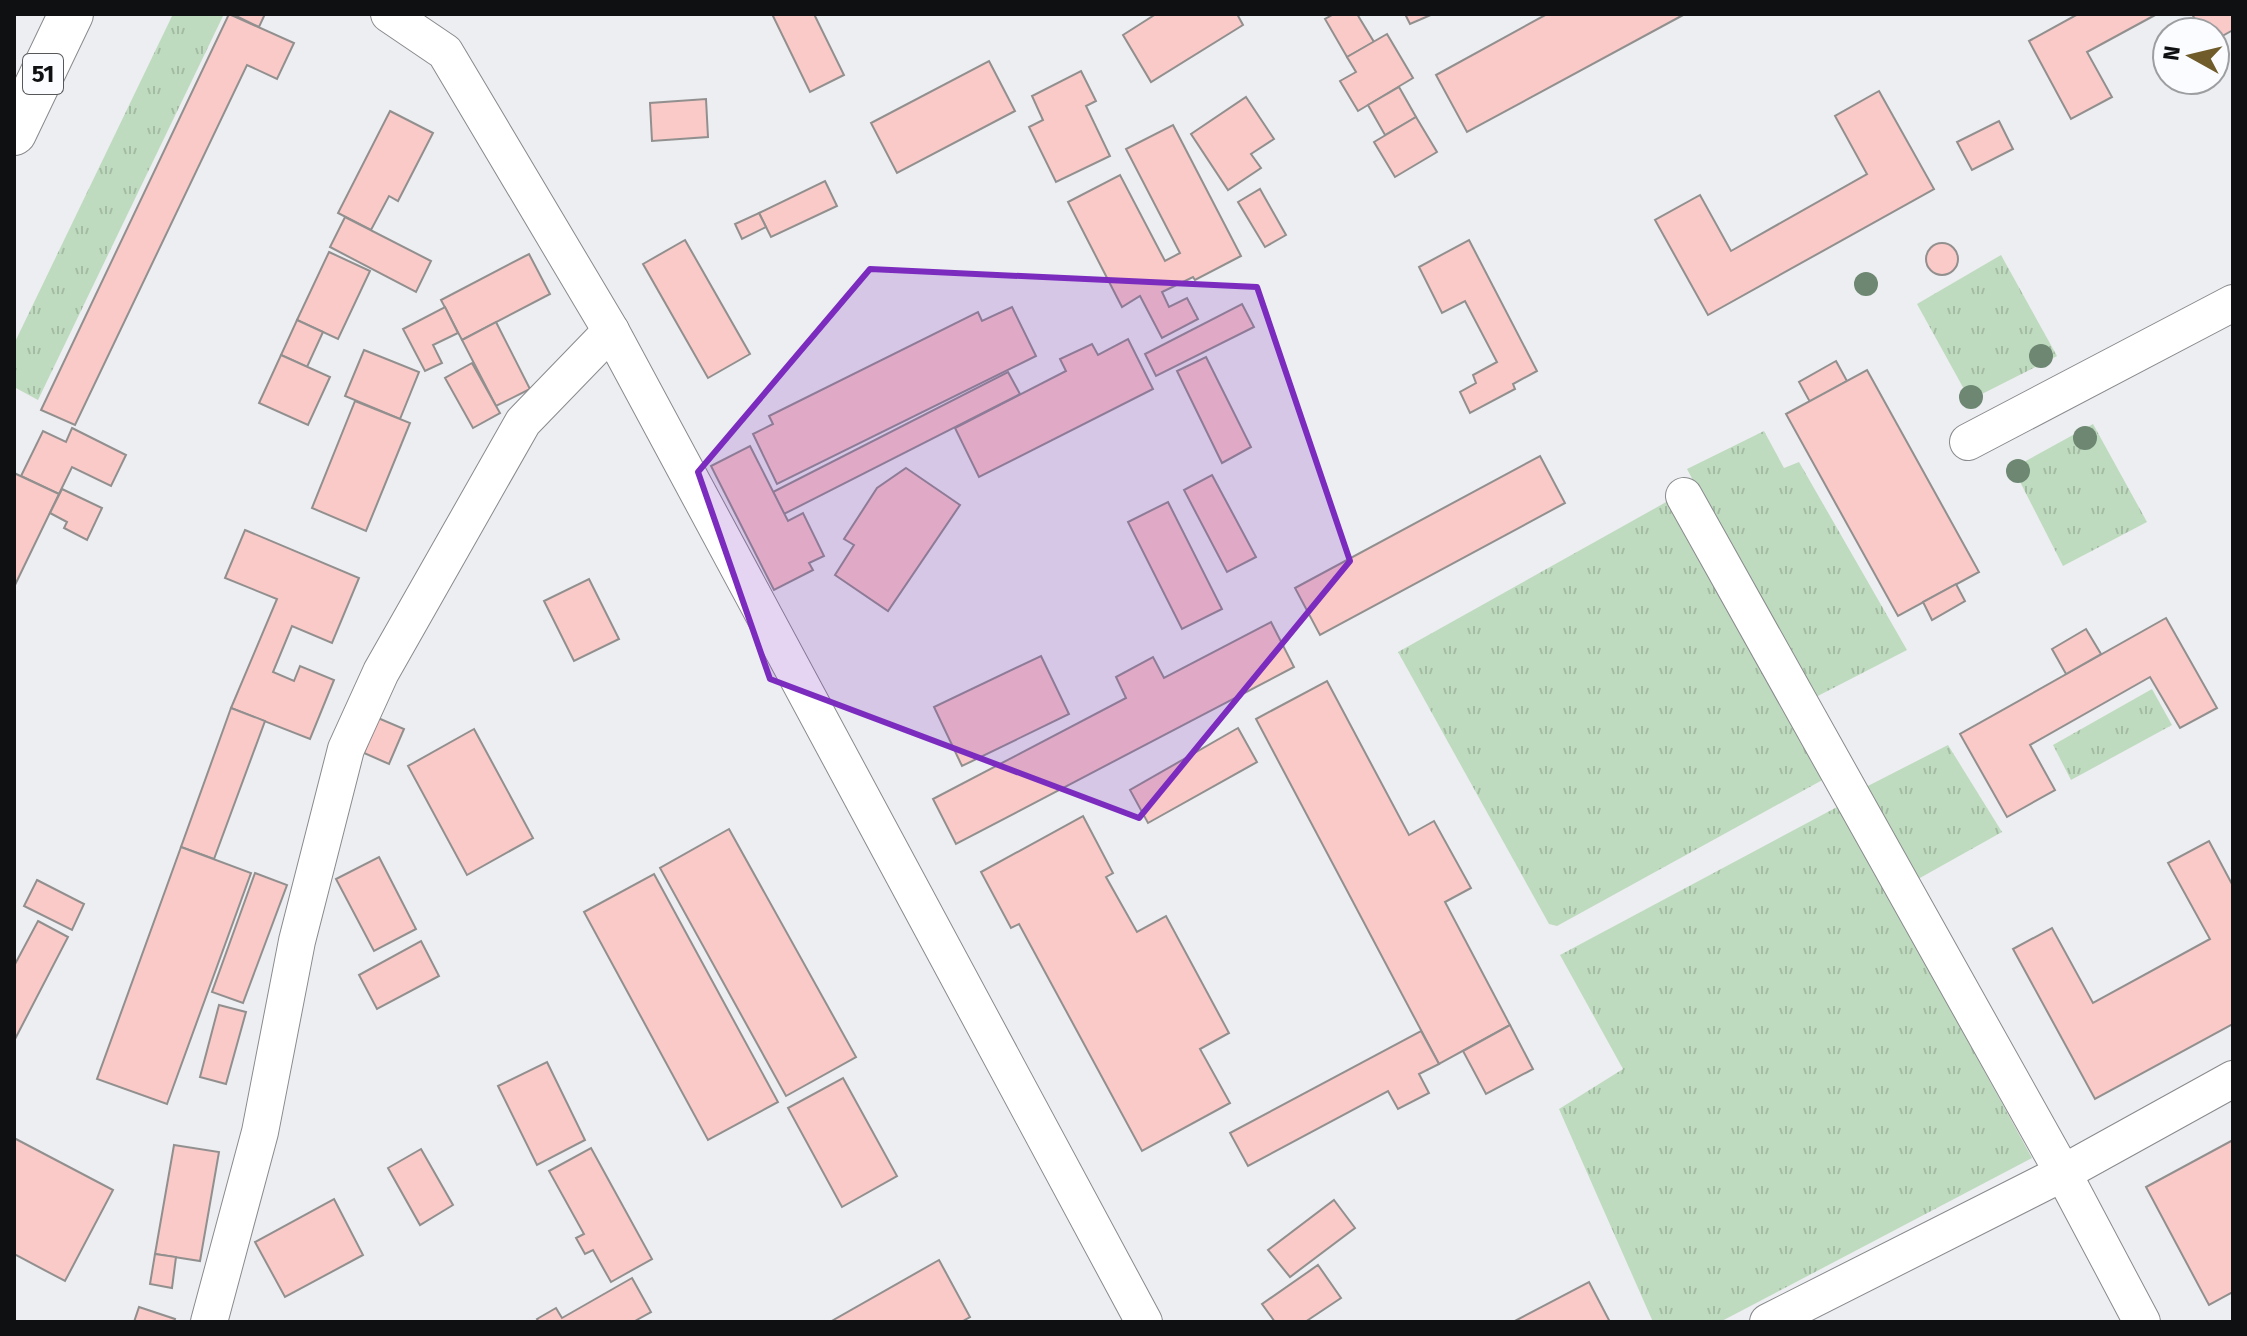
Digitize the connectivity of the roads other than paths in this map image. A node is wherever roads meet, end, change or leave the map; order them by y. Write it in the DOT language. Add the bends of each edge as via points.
graph roads {
  1 [pos="71,14"];
  2 [pos="389,14"];
  3 [pos="14,133"];
  4 [pos="2233,303"];
  5 [pos="611,331"];
  6 [pos="1968,442"];
  7 [pos="1684,496"];
  8 [pos="2233,1079"];
  9 [pos="2063,1173"];
  10 [pos="209,1322"];
  11 [pos="1144,1322"];
  12 [pos="1768,1322"];
  13 [pos="2142,1322"];
  1 -- 3 [label="main road, 51"];
  2 -- 5 [label="street" via="445,52"];
  4 -- 6 [label="street"];
  5 -- 10 [label="street" via="523,422 381,672 346,749 297,941 260,1132"];
  5 -- 11 [label="street"];
  7 -- 9 [label="street"];
  8 -- 9 [label="street"];
  9 -- 12 [label="street"];
  9 -- 13 [label="street"];
}
